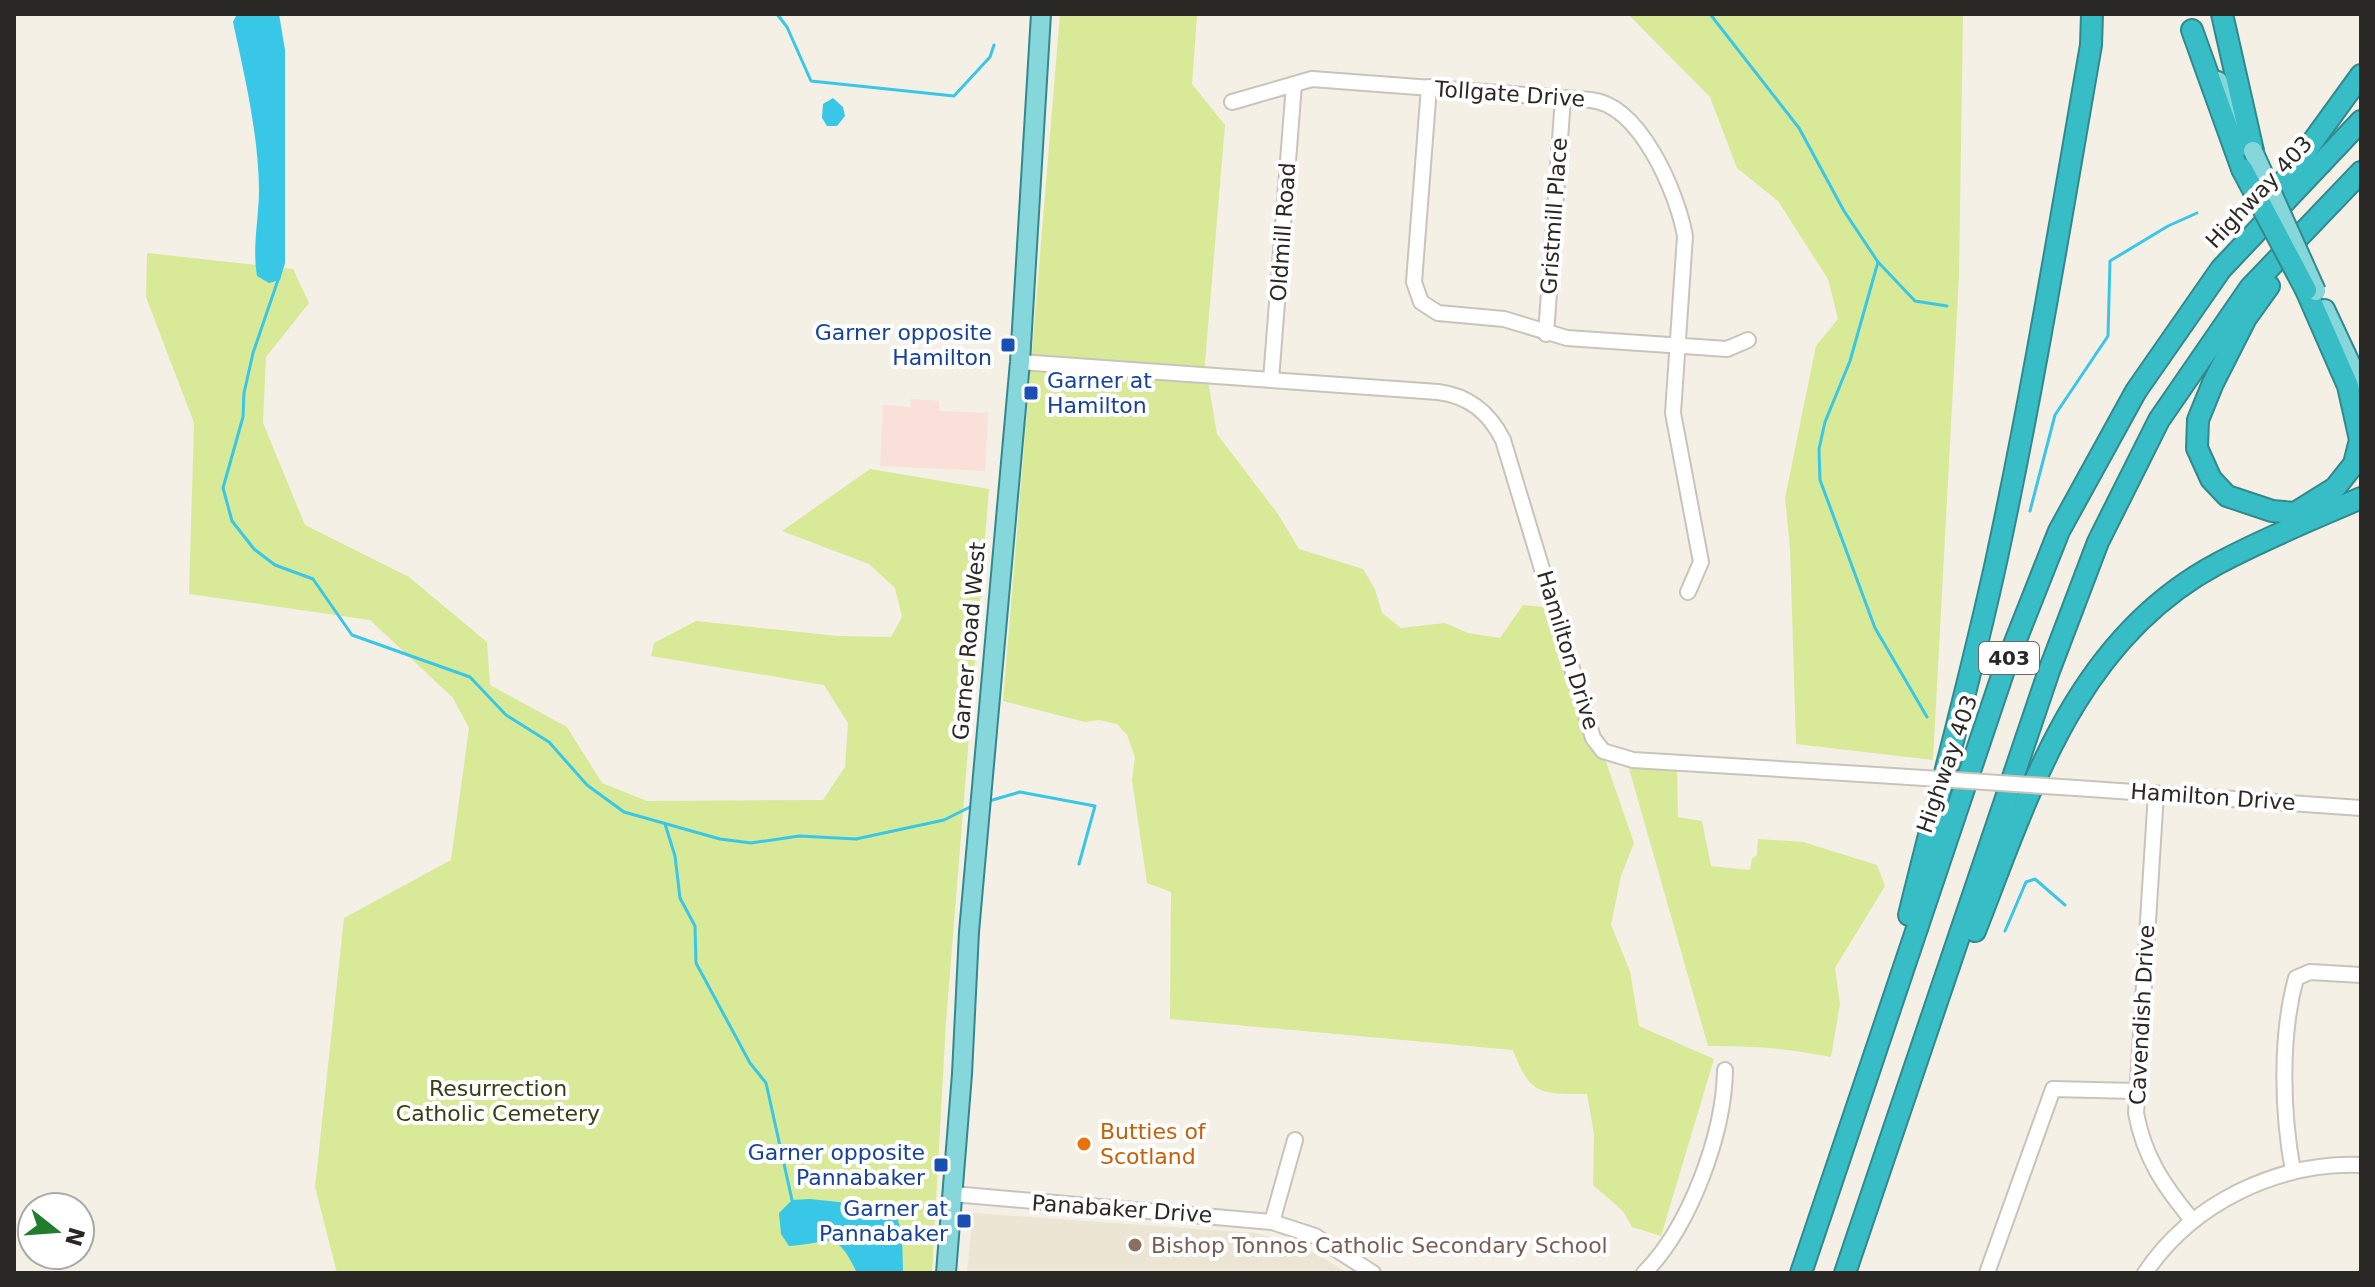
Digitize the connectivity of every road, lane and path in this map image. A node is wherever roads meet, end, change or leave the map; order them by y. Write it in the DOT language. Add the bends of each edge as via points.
graph roads {
  1 [pos="1041,14"];
  2 [pos="2092,14"];
  3 [pos="2222,14"];
  4 [pos="2188,22"];
  5 [pos="2361,75"];
  6 [pos="1294,84"];
  7 [pos="1429,87"];
  8 [pos="1563,98"];
  9 [pos="1232,102"];
  10 [pos="2361,121"];
  11 [pos="2253,151"];
  12 [pos="2361,172"];
  13 [pos="2361,187"];
  14 [pos="2221,269"];
  15 [pos="2311,290"];
  16 [pos="1546,334"];
  17 [pos="1748,340"];
  18 [pos="1677,347"];
  19 [pos="1020,362"];
  20 [pos="1271,380"];
  21 [pos="2361,386"];
  22 [pos="2361,498"];
  23 [pos="1688,592"];
  24 [pos="2156,793"];
  25 [pos="2361,808"];
  26 [pos="2361,975"];
  27 [pos="1920,1055"];
  28 [pos="1873,1059"];
  29 [pos="1725,1070"];
  30 [pos="2135,1091"];
  31 [pos="1295,1140"];
  32 [pos="2361,1165"];
  33 [pos="2293,1171"];
  34 [pos="953,1194"];
  35 [pos="2192,1220"];
  36 [pos="1272,1222"];
  37 [pos="946,1273"];
  38 [pos="1373,1273"];
  39 [pos="1644,1273"];
  40 [pos="1801,1273"];
  41 [pos="1845,1273"];
  42 [pos="1987,1273"];
  43 [pos="2145,1273"];
  1 -- 19 [label="main road, Garner Road West"];
  2 -- 28 [label="highway" via="2046,304 1997,559"];
  3 -- 11 [label="highway"];
  4 -- 11 [label="main road"];
  4 -- 15 [label="highway, bridge" via="2242,169"];
  5 -- 14 [label="highway"];
  6 -- 7 [label="street, Tollgate Drive" via="1312,79"];
  6 -- 9 [label="street, Tollgate Drive"];
  6 -- 20 [label="street, Oldmill Road"];
  7 -- 8 [label="street, Tollgate Drive"];
  7 -- 16 [label="street" via="1414,282 1418,296 1438,313 1504,319"];
  8 -- 16 [label="street, Gristmill Place"];
  8 -- 18 [label="street, Tollgate Drive" via="1611,104 1653,153 1685,236"];
  10 -- 14 [label="highway, Highway 403 / 403"];
  11 -- 15 [label="main road, bridge"];
  12 -- 27 [label="highway, 403" via="2250,288 2152,433 2098,542 2049,671"];
  13 -- 15 [label="highway" via="2263,292 2198,420 2197,448 2211,479 2227,496 2272,511 2295,513 2335,488 2354,464 2360,440 2348,386"];
  14 -- 28 [label="highway, Highway 403 / 403" via="2136,391 2059,531 2004,670"];
  15 -- 21 [label="main road"];
  16 -- 18 [label="street"];
  17 -- 18 [label="street" via="1727,349"];
  18 -- 23 [label="street, Tollgate Drive" via="1673,413 1701,562"];
  19 -- 20 [label="street, Hamilton Drive"];
  19 -- 34 [label="main road, Garner Road West" via="971,901"];
  20 -- 24 [label="street, Hamilton Drive, bridge" via="1444,393 1471,402 1491,419 1520,493 1593,738 1603,751 1633,760"];
  22 -- 27 [label="highway" via="2215,565 2154,608 2107,655 2072,704"];
  24 -- 25 [label="street, Hamilton Drive"];
  24 -- 30 [label="street, Cavendish Drive"];
  26 -- 33 [label="street" via="2310,972 2296,978 2285,1107"];
  27 -- 41 [label="highway, 403"];
  28 -- 40 [label="highway, Highway 403 / 403"];
  29 -- 39 [label="street" via="1722,1109 1687,1209 1665,1250"];
  30 -- 35 [label="street, Cavendish Drive" via="2142,1143 2152,1167"];
  30 -- 42 [label="street" via="2053,1089"];
  31 -- 36 [label="street"];
  32 -- 33 [label="street"];
  33 -- 35 [label="street" via="2237,1192"];
  34 -- 36 [label="street, Panabaker Drive"];
  34 -- 37 [label="main road, Garner Road West"];
  35 -- 43 [label="street"];
  36 -- 38 [label="street, Panabaker Drive" via="1315,1236"];
}
